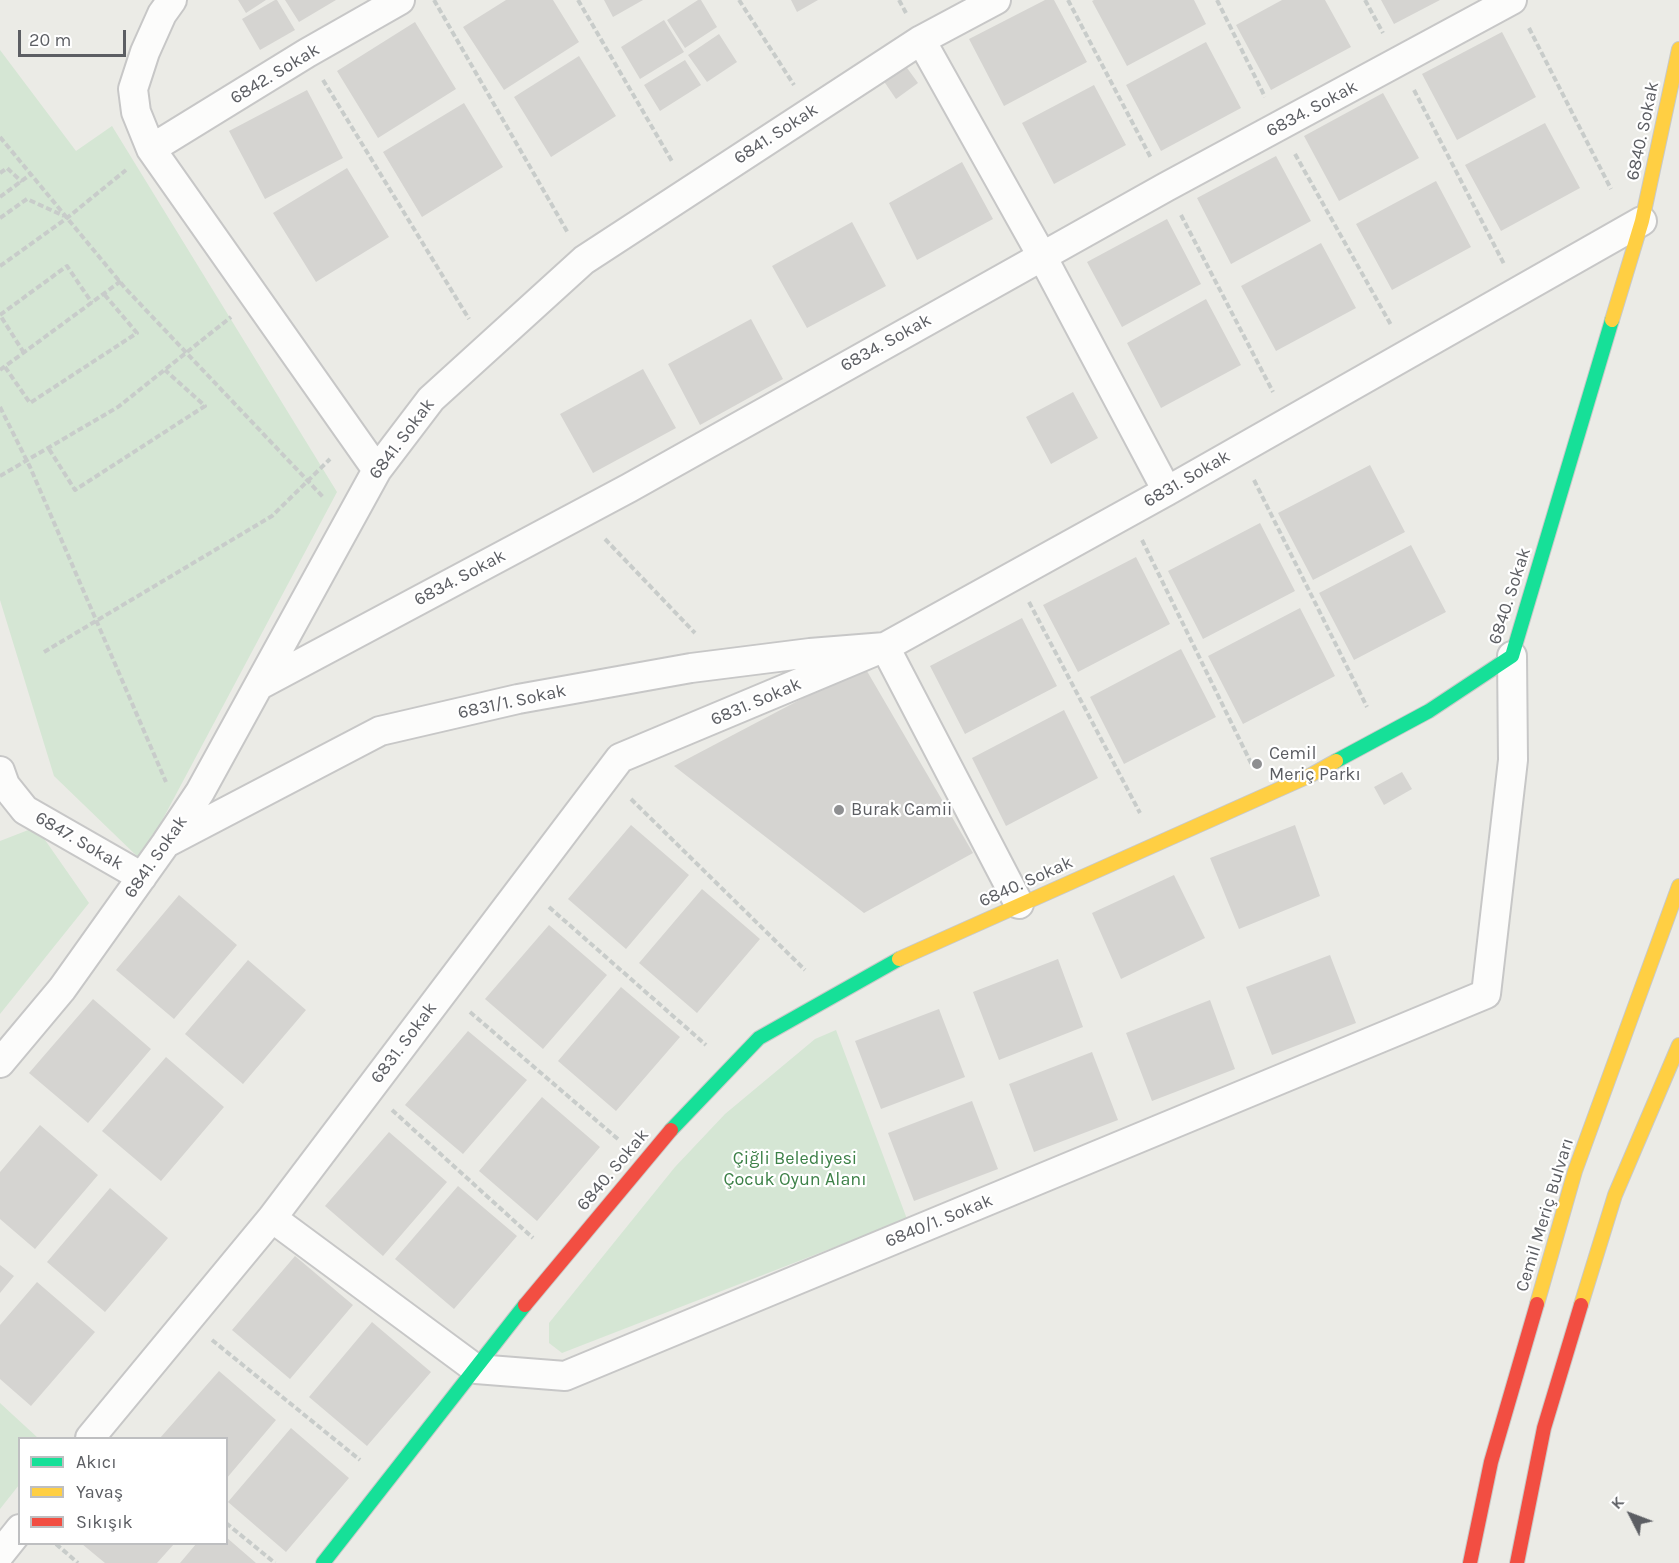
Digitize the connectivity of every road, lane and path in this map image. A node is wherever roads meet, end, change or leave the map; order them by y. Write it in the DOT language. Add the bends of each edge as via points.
graph roads {
  1 [pos="172,0"];
  2 [pos="400,0"];
  3 [pos="434,0"];
  4 [pos="579,0"];
  5 [pos="739,0"];
  6 [pos="996,0"];
  7 [pos="1068,0"];
  8 [pos="1217,0"];
  9 [pos="1519,10"];
  10 [pos="921,40"];
  11 [pos="1679,49"];
  12 [pos="307,54"];
  13 [pos="1399,61"];
  14 [pos="811,112"];
  15 [pos="1279,126"];
  16 [pos="0,137"];
  17 [pos="151,149"];
  18 [pos="1670,159"];
  19 [pos="0,173"];
  20 [pos="32,174"];
  21 [pos="23,182"];
  22 [pos="1166,187"];
  23 [pos="689,191"];
  24 [pos="0,197"];
  25 [pos="0,218"];
  26 [pos="67,218"];
  27 [pos="1636,224"];
  28 [pos="1042,256"];
  29 [pos="584,260"];
  30 [pos="0,266"];
  31 [pos="121,281"];
  32 [pos="1519,291"];
  33 [pos="104,294"];
  34 [pos="255,297"];
  35 [pos="92,303"];
  36 [pos="486,348"];
  37 [pos="24,353"];
  38 [pos="186,353"];
  39 [pos="1407,355"];
  40 [pos="5,367"];
  41 [pos="0,370"];
  42 [pos="165,370"];
  43 [pos="0,407"];
  44 [pos="1288,422"];
  45 [pos="353,435"];
  46 [pos="49,449"];
  47 [pos="1238,450"];
  48 [pos="27,461"];
  49 [pos="377,470"];
  50 [pos="0,476"];
  51 [pos="309,482"];
  52 [pos="1167,491"];
  53 [pos="581,513"];
  54 [pos="1128,513"];
  55 [pos="347,524"];
  56 [pos="1015,575"];
  57 [pos="96,622"];
  58 [pos="885,647"];
  59 [pos="44,652"];
  60 [pos="1512,656"];
  61 [pos="725,664"];
  62 [pos="260,685"];
  63 [pos="1382,736"];
  64 [pos="0,771"];
  65 [pos="607,775"];
  66 [pos="1267,795"];
  67 [pos="7,800"];
  68 [pos="174,832"];
  69 [pos="1156,843"];
  70 [pos="142,877"];
  71 [pos="524,885"];
  72 [pos="1679,886"];
  73 [pos="1019,904"];
  74 [pos="444,990"];
  75 [pos="832,997"];
  76 [pos="1679,1045"];
  77 [pos="0,1063"];
  78 [pos="731,1067"];
  79 [pos="370,1089"];
  80 [pos="644,1162"];
  81 [pos="272,1218"];
  82 [pos="560,1262"];
  83 [pos="188,1321"];
  84 [pos="476,1369"];
  85 [pos="91,1437"];
  86 [pos="387,1482"];
  87 [pos="228,1524"];
  88 [pos="18,1532"];
  89 [pos="57,1545"];
  90 [pos="0,1554"];
  91 [pos="78,1563"];
  92 [pos="275,1563"];
  93 [pos="323,1563"];
  94 [pos="1470,1563"];
  95 [pos="1517,1563"];
  1 -- 17 [label="street" via="145,52 133,89 135,112"];
  2 -- 12 [label="street, 6842. Sokak"];
  3 -- 29 [label="path"];
  4 -- 23 [label="path"];
  5 -- 14 [label="path"];
  6 -- 10 [label="street, 6841. Sokak"];
  7 -- 22 [label="path"];
  8 -- 15 [label="path"];
  9 -- 13 [label="street, 6834. Sokak"];
  9 -- 27 [label="path"];
  10 -- 14 [label="street, 6841. Sokak"];
  10 -- 28 [label="street"];
  11 -- 27 [label="street, 6840. Sokak"];
  12 -- 17 [label="street, 6842. Sokak"];
  12 -- 36 [label="path"];
  13 -- 15 [label="street, 6834. Sokak"];
  13 -- 32 [label="path"];
  14 -- 23 [label="street, 6841. Sokak"];
  15 -- 22 [label="street, 6834. Sokak"];
  15 -- 39 [label="path"];
  16 -- 20 [label="path"];
  17 -- 26 [label="path"];
  17 -- 34 [label="street"];
  18 -- 27 [label="street, 6840. Sokak"];
  19 -- 21 [label="path" via="7,168"];
  20 -- 21 [label="path"];
  20 -- 26 [label="path"];
  21 -- 24 [label="path"];
  22 -- 28 [label="street, 6834. Sokak"];
  22 -- 44 [label="path"];
  23 -- 29 [label="street, 6841. Sokak"];
  25 -- 26 [label="path" via="27,199"];
  26 -- 30 [label="path"];
  26 -- 31 [label="path"];
  27 -- 32 [label="street, 6831. Sokak"];
  27 -- 60 [label="street, 6840. Sokak"];
  28 -- 52 [label="street"];
  28 -- 53 [label="street, 6834. Sokak"];
  29 -- 36 [label="street, 6841. Sokak"];
  31 -- 33 [label="path"];
  31 -- 38 [label="path"];
  32 -- 39 [label="street, 6831. Sokak"];
  33 -- 35 [label="path"];
  33 -- 40 [label="path" via="137,333 30,403"];
  34 -- 38 [label="path"];
  34 -- 45 [label="street"];
  35 -- 37 [label="path"];
  35 -- 37 [label="path" via="66,266 0,315"];
  36 -- 49 [label="street, 6841. Sokak" via="431,399"];
  37 -- 40 [label="path"];
  38 -- 42 [label="path"];
  38 -- 51 [label="path"];
  39 -- 44 [label="street, 6831. Sokak"];
  40 -- 41 [label="path"];
  42 -- 46 [label="path" via="118,407"];
  42 -- 46 [label="path" via="205,406 75,490"];
  43 -- 48 [label="path"];
  44 -- 47 [label="street, 6831. Sokak"];
  45 -- 49 [label="street"];
  45 -- 51 [label="path"];
  46 -- 48 [label="path"];
  47 -- 52 [label="street, 6831. Sokak"];
  47 -- 63 [label="path"];
  48 -- 50 [label="path"];
  48 -- 57 [label="path"];
  49 -- 55 [label="street, 6841. Sokak"];
  51 -- 55 [label="path"];
  51 -- 57 [label="path" via="272,516"];
  52 -- 54 [label="street, 6831. Sokak"];
  53 -- 61 [label="path"];
  53 -- 62 [label="street, 6834. Sokak"];
  54 -- 56 [label="street, 6831. Sokak"];
  54 -- 66 [label="path"];
  55 -- 62 [label="street, 6841. Sokak"];
  56 -- 58 [label="street, 6831. Sokak"];
  56 -- 69 [label="path"];
  57 -- 59 [label="path"];
  57 -- 68 [label="path" via="165,778"];
  58 -- 61 [label="street, 6831/1. Sokak"];
  58 -- 65 [label="street, 6831. Sokak" via="620,758"];
  58 -- 73 [label="street"];
  60 -- 63 [label="street, 6840. Sokak" via="1429,711"];
  60 -- 84 [label="street, 6840/1. Sokak" via="1513,760 1486,994 565,1376"];
  61 -- 68 [label="street, 6831/1. Sokak" via="518,699 380,731"];
  62 -- 68 [label="street, 6841. Sokak"];
  63 -- 66 [label="street, 6840. Sokak"];
  64 -- 67 [label="street, 6847. Sokak"];
  65 -- 71 [label="street, 6831. Sokak"];
  65 -- 75 [label="path"];
  66 -- 69 [label="street, 6840. Sokak"];
  67 -- 70 [label="street, 6847. Sokak"];
  68 -- 70 [label="street, 6841. Sokak"];
  69 -- 73 [label="street, 6840. Sokak"];
  70 -- 77 [label="street, 6841. Sokak" via="62,990"];
  71 -- 74 [label="street, 6831. Sokak"];
  71 -- 78 [label="path"];
  72 -- 94 [label="street, Cemil Meriç Bulvarı" via="1575,1171 1491,1462"];
  73 -- 75 [label="street, 6840. Sokak" via="896,960"];
  74 -- 79 [label="street, 6831. Sokak"];
  74 -- 80 [label="path"];
  75 -- 78 [label="street, 6840. Sokak" via="759,1038"];
  76 -- 95 [label="street" via="1615,1194 1544,1428"];
  78 -- 80 [label="street, 6840. Sokak"];
  79 -- 81 [label="street, 6831. Sokak"];
  79 -- 82 [label="path"];
  80 -- 82 [label="street, 6840. Sokak"];
  81 -- 83 [label="street, 6831. Sokak"];
  81 -- 84 [label="street"];
  82 -- 84 [label="street, 6840. Sokak"];
  83 -- 85 [label="street, 6831. Sokak"];
  83 -- 86 [label="path"];
  84 -- 86 [label="street, 6840. Sokak"];
  86 -- 93 [label="street, 6840. Sokak"];
  87 -- 92 [label="path"];
  88 -- 90 [label="street"];
  89 -- 91 [label="path"];
}
